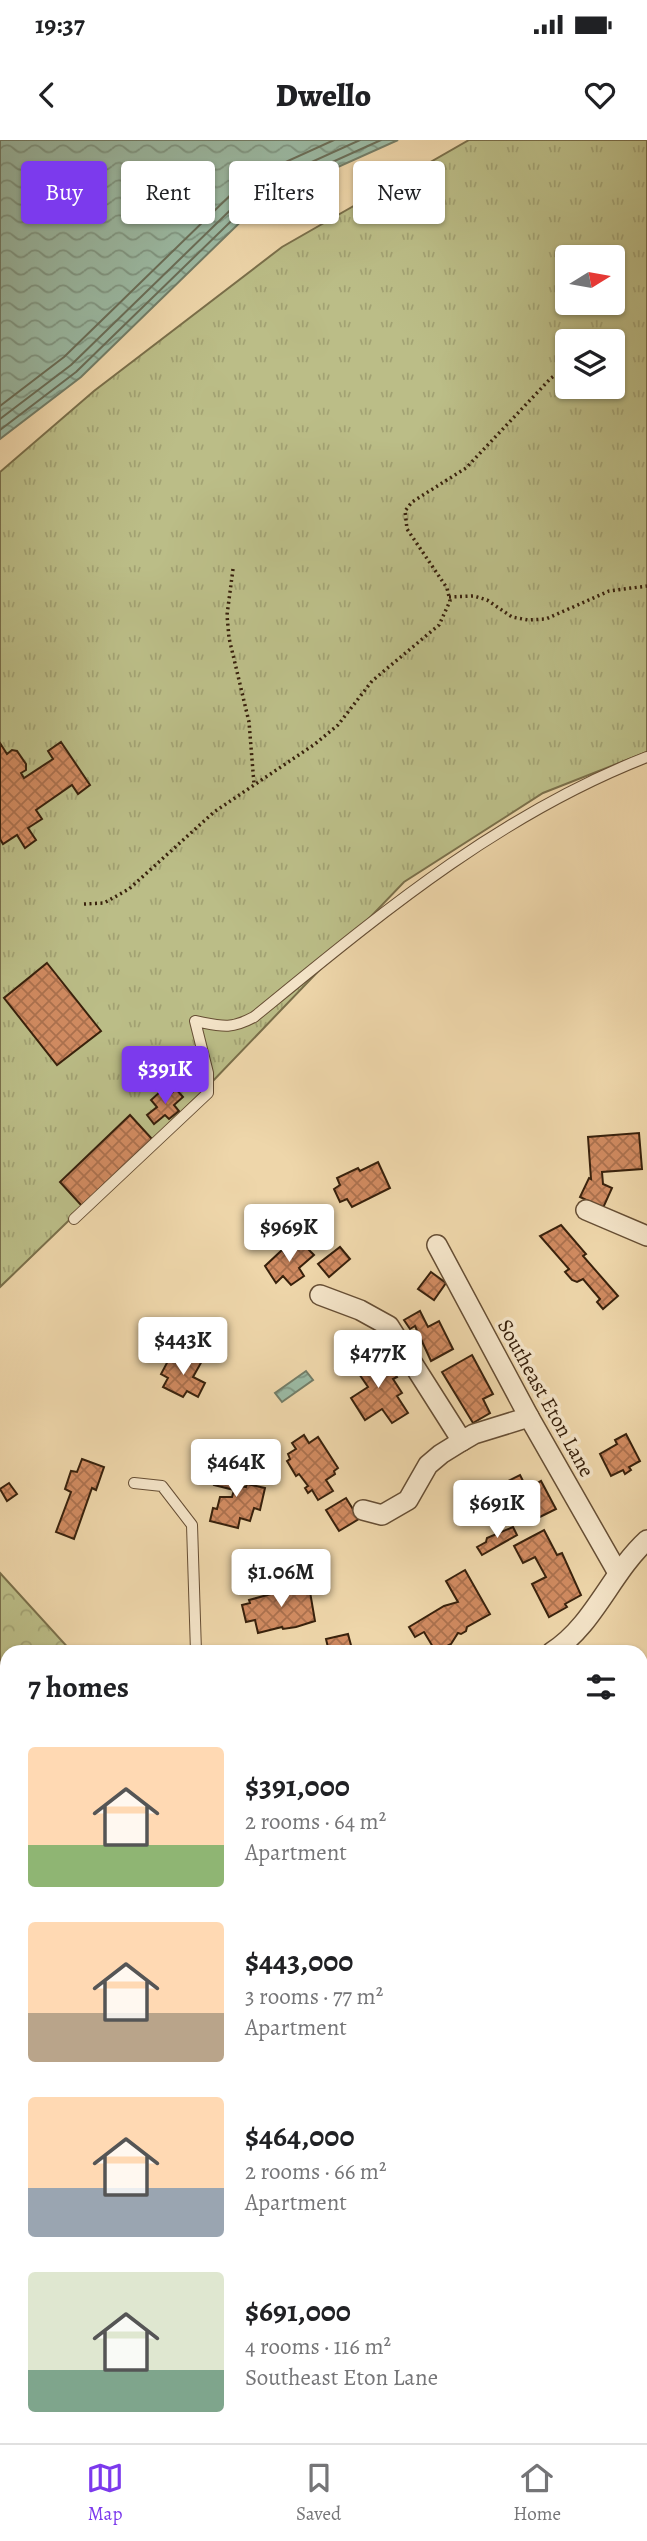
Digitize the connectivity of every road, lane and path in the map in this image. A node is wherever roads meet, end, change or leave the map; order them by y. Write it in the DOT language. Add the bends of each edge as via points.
graph roads {
  1 [pos="555,377"];
  2 [pos="233,569"];
  3 [pos="647,586"];
  4 [pos="449,597"];
  5 [pos="647,757"];
  6 [pos="254,785"];
  7 [pos="84,904"];
  8 [pos="586,1210"];
  9 [pos="74,1219"];
  10 [pos="647,1236"];
  11 [pos="437,1245"];
  12 [pos="320,1295"];
  13 [pos="529,1417"];
  14 [pos="462,1441"];
  15 [pos="134,1483"];
  16 [pos="363,1510"];
  17 [pos="647,1540"];
  18 [pos="618,1573"];
  19 [pos="196,1645"];
  20 [pos="562,1645"];
  1 -- 4 [label="path" via="466,468 405,510 407,529"];
  2 -- 6 [label="path" via="229,638 249,722"];
  3 -- 4 [label="path" via="609,592 546,619 512,617 474,596"];
  4 -- 6 [label="path" via="439,625 372,681 338,725"];
  5 -- 9 [label="lane" via="573,788 467,851 254,1017 237,1026 195,1021 208,1073 208,1093"];
  6 -- 7 [label="path" via="214,812 129,889 104,903"];
  8 -- 10 [label="street"];
  11 -- 13 [label="street, Southeast Eton Lane"];
  12 -- 14 [label="street" via="389,1326"];
  13 -- 14 [label="street"];
  13 -- 18 [label="street, Southeast Eton Lane"];
  14 -- 16 [label="street" via="428,1465 408,1500 382,1515"];
  15 -- 19 [label="lane" via="162,1486 192,1525"];
  17 -- 18 [label="street"];
  18 -- 20 [label="street" via="572,1638"];
}
